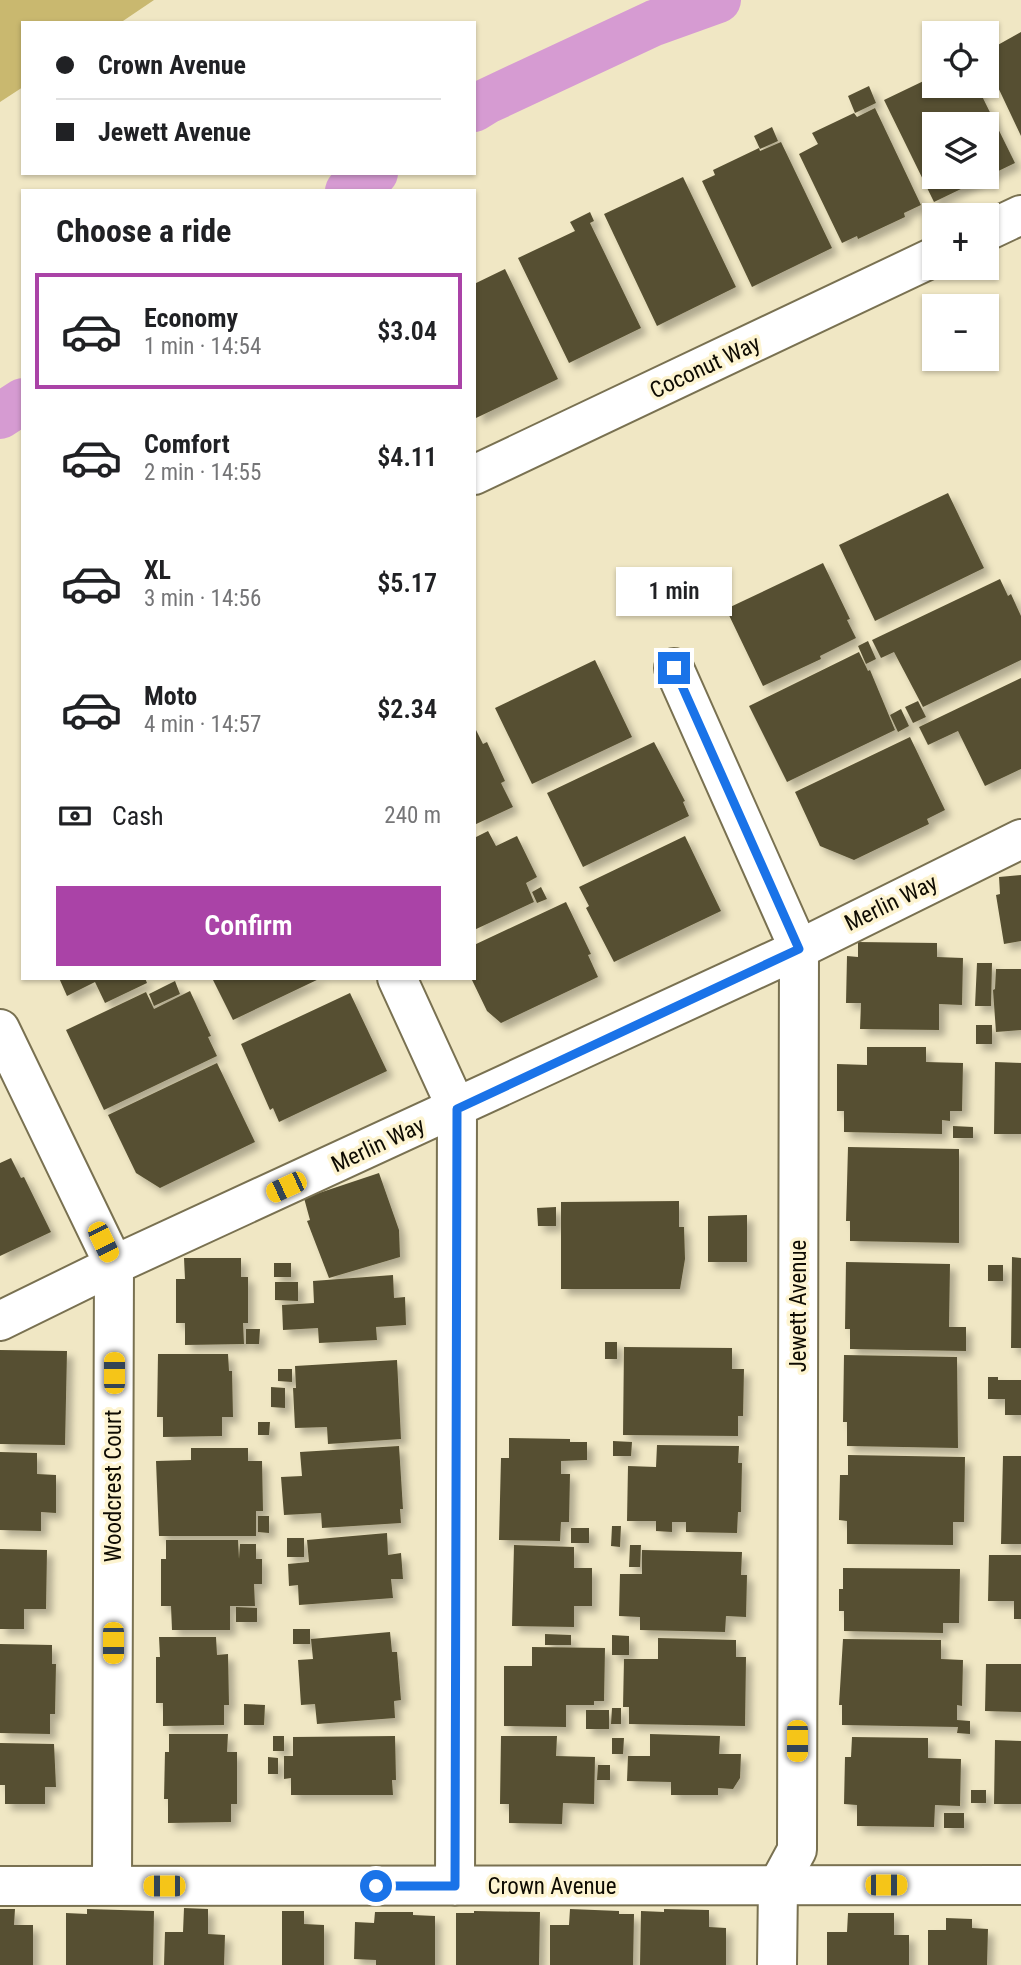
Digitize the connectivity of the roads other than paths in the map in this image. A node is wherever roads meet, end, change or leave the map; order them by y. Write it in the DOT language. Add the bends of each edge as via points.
graph roads {
  1 [pos="1021,215"];
  2 [pos="999,225"];
  3 [pos="922,263"];
  4 [pos="476,474"];
  5 [pos="674,668"];
  6 [pos="1021,839"];
  7 [pos="799,949"];
  8 [pos="398,980"];
  9 [pos="0,1029"];
  10 [pos="457,1109"];
  11 [pos="114,1265"];
  12 [pos="0,1321"];
  13 [pos="0,1885"];
  14 [pos="778,1885"];
  15 [pos="1021,1885"];
  16 [pos="111,1886"];
  17 [pos="455,1886"];
  18 [pos="777,1965"];
  1 -- 2 [label="street"];
  3 -- 4 [label="street, Coconut Way"];
  5 -- 7 [label="street, Jewett Avenue"];
  6 -- 7 [label="street, Merlin Way"];
  7 -- 10 [label="street, Merlin Way"];
  7 -- 14 [label="street, Jewett Avenue" via="797,1850"];
  8 -- 10 [label="street"];
  9 -- 11 [label="street, Woodcrest Court"];
  10 -- 11 [label="street, Merlin Way"];
  10 -- 17 [label="street"];
  11 -- 12 [label="street, Merlin Way"];
  11 -- 16 [label="street, Woodcrest Court"];
  13 -- 16 [label="street, Crown Avenue"];
  14 -- 15 [label="street, Crown Avenue"];
  14 -- 17 [label="street, Crown Avenue"];
  14 -- 18 [label="street, Jewett Avenue"];
  16 -- 17 [label="street, Crown Avenue"];
}
